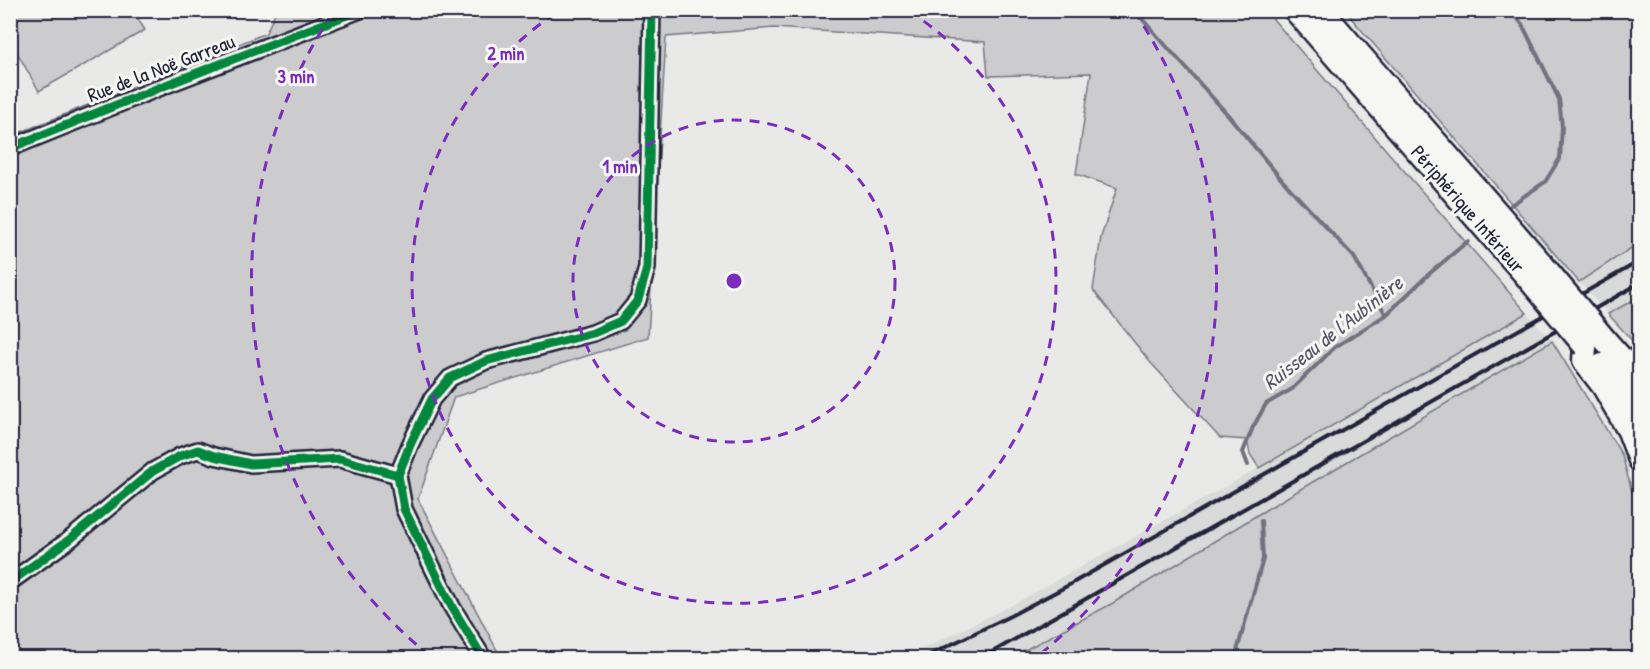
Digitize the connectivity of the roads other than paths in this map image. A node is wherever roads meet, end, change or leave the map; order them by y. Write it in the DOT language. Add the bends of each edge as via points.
graph roads {
  1 [pos="360,10"];
  2 [pos="652,10"];
  3 [pos="1295,10"];
  4 [pos="1321,10"];
  5 [pos="10,148"];
  6 [pos="1532,268"];
  7 [pos="1595,343"];
  8 [pos="1640,379"];
  9 [pos="1640,408"];
  10 [pos="1640,460"];
  11 [pos="398,475"];
  12 [pos="10,582"];
  13 [pos="483,658"];
  1 -- 5 [label="street, Rue de la Noë Garreau"];
  2 -- 11 [label="street" via="647,268 638,300 621,321 593,333 486,361 450,378 432,399"];
  3 -- 6 [label="highway, Périphérique Intérieur"];
  4 -- 6 [label="highway"];
  6 -- 7 [label="highway, Périphérique Intérieur, bridge"];
  7 -- 8 [label="highway"];
  7 -- 9 [label="highway, Périphérique Intérieur"];
  7 -- 10 [label="highway" via="1584,361 1604,387"];
  11 -- 12 [label="street" via="340,459 251,464 198,450 153,471"];
  11 -- 13 [label="street" via="404,509 452,607"];
}
